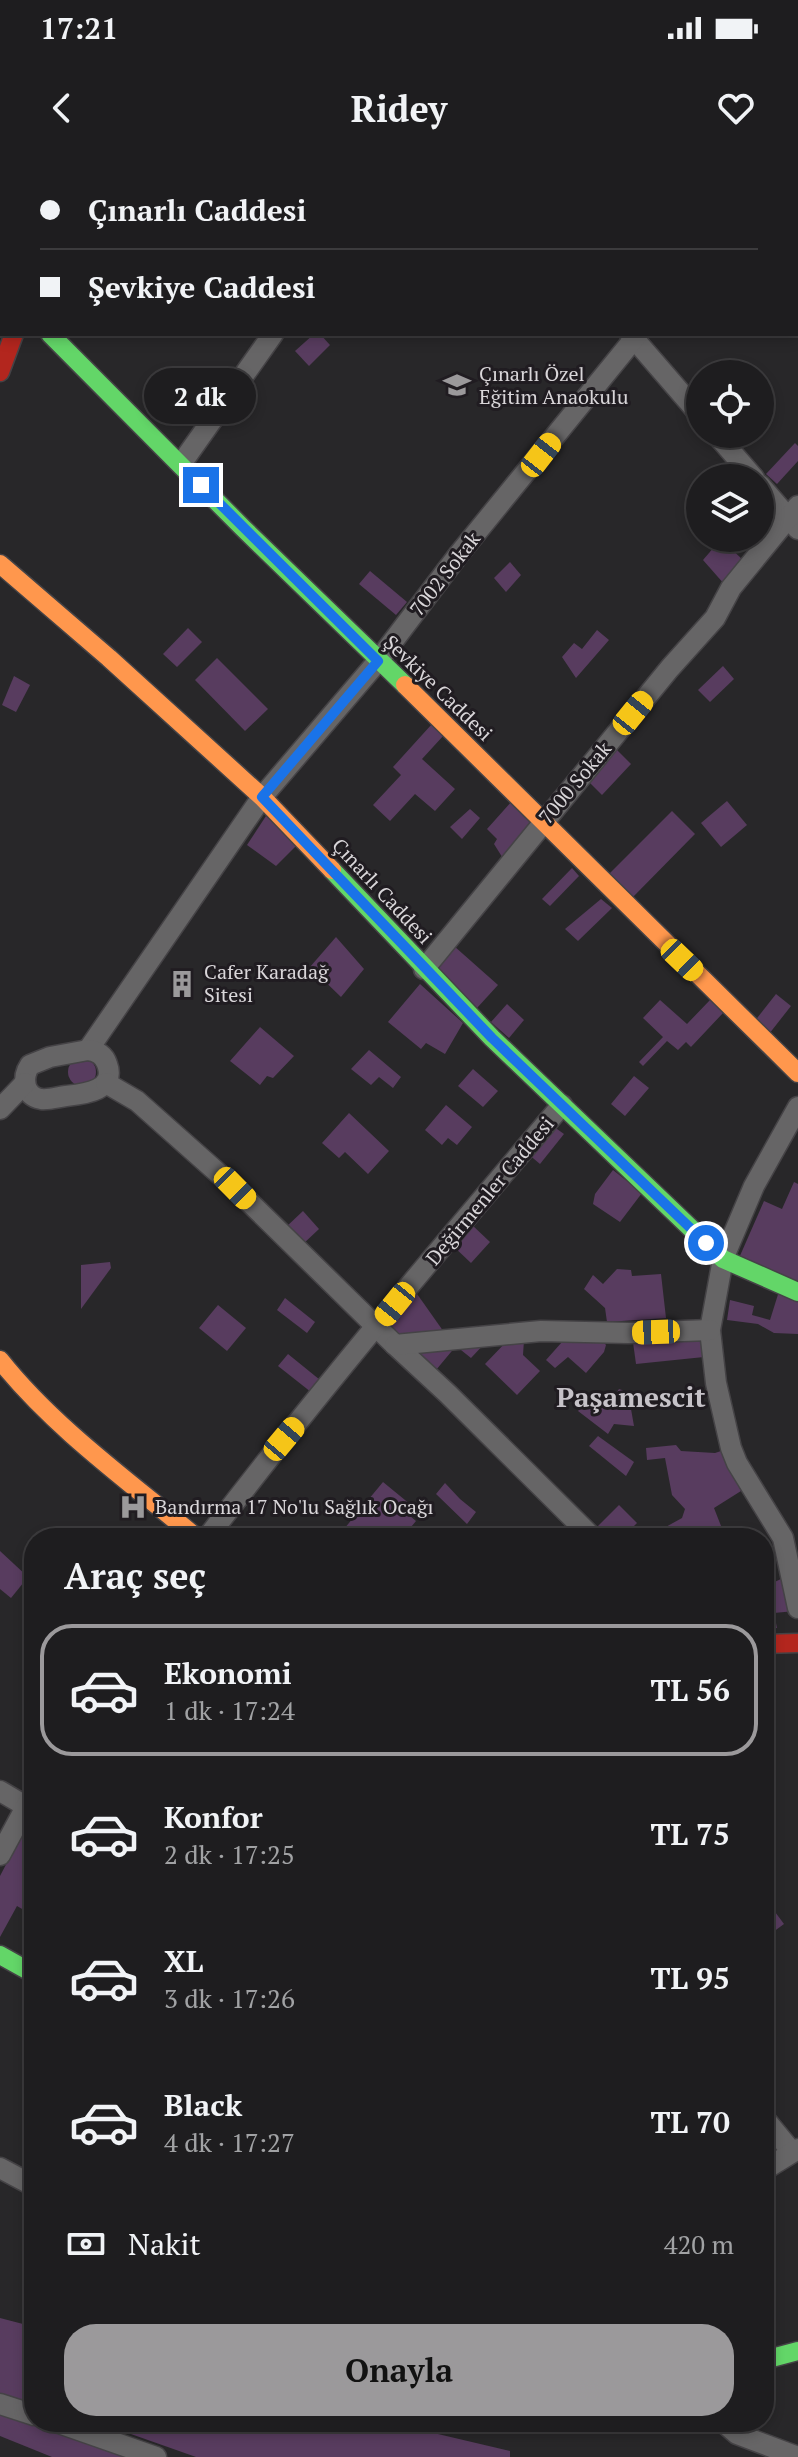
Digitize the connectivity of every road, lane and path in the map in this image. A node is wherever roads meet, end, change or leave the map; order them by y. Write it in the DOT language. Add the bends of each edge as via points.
graph roads {
  1 [pos="13,336"];
  2 [pos="52,336"];
  3 [pos="272,336"];
  4 [pos="633,336"];
  5 [pos="635,336"];
  6 [pos="0,372"];
  7 [pos="686,398"];
  8 [pos="728,448"];
  9 [pos="181,464"];
  10 [pos="742,464"];
  11 [pos="774,498"];
  12 [pos="795,518"];
  13 [pos="0,564"];
  14 [pos="378,661"];
  15 [pos="262,797"];
  16 [pos="543,820"];
  17 [pos="424,969"];
  18 [pos="88,1050"];
  19 [pos="798,1073"];
  20 [pos="25,1083"];
  21 [pos="106,1083"];
  22 [pos="562,1105"];
  23 [pos="798,1107"];
  24 [pos="0,1109"];
  25 [pos="723,1259"];
  26 [pos="798,1292"];
  27 [pos="376,1327"];
  28 [pos="710,1330"];
  29 [pos="395,1345"];
  30 [pos="0,1360"];
  31 [pos="185,1528"];
  32 [pos="215,1528"];
  33 [pos="583,1528"];
  34 [pos="798,1608"];
  35 [pos="798,1643"];
  36 [pos="774,1644"];
  37 [pos="0,1791"];
  38 [pos="24,1800"];
  39 [pos="24,1815"];
  40 [pos="0,1855"];
  41 [pos="0,1955"];
  42 [pos="24,1968"];
  43 [pos="774,2128"];
  44 [pos="795,2150"];
  45 [pos="774,2164"];
  46 [pos="0,2168"];
  47 [pos="24,2181"];
  48 [pos="798,2351"];
  49 [pos="774,2357"];
  50 [pos="0,2404"];
  51 [pos="24,2412"];
  52 [pos="85,2432"];
  53 [pos="735,2432"];
  54 [pos="156,2457"];
  55 [pos="798,2457"];
  1 -- 6 [label="street"];
  2 -- 9 [label="street, Şevkiye Caddesi"];
  3 -- 9 [label="street"];
  4 -- 14 [label="street, 7002 Sokak"];
  5 -- 7 [label="street"];
  8 -- 10 [label="street"];
  9 -- 14 [label="street, Şevkiye Caddesi"];
  11 -- 12 [label="street"];
  12 -- 16 [label="street, 7000 Sokak"];
  13 -- 15 [label="street, Çınarlı Caddesi"];
  14 -- 15 [label="street, 7002 Sokak"];
  14 -- 16 [label="street, Şevkiye Caddesi"];
  15 -- 17 [label="street, Çınarlı Caddesi"];
  15 -- 18 [label="street, 7002 Sokak"];
  16 -- 17 [label="street, 7000 Sokak"];
  16 -- 19 [label="street, Şevkiye Caddesi"];
  17 -- 22 [label="street, Çınarlı Caddesi"];
  18 -- 20 [label="street" via="36,1061 27,1070"];
  18 -- 21 [label="street" via="106,1061"];
  20 -- 21 [label="street" via="32,1095 43,1099 95,1092"];
  20 -- 24 [label="street"];
  21 -- 27 [label="street" via="165,1123"];
  22 -- 25 [label="street, Çınarlı Caddesi"];
  22 -- 27 [label="street, Değirmenler Caddesi"];
  23 -- 25 [label="street" via="754,1186"];
  25 -- 26 [label="street, Çınarlı Caddesi"];
  25 -- 28 [label="street"];
  27 -- 29 [label="street"];
  27 -- 32 [label="street, Değirmenler Caddesi"];
  28 -- 29 [label="street" via="541,1331"];
  28 -- 34 [label="street" via="731,1448 783,1538"];
  29 -- 33 [label="street"];
  30 -- 31 [label="street" via="56,1420"];
  35 -- 36 [label="street"];
  37 -- 38 [label="street"];
  39 -- 40 [label="street"];
  41 -- 42 [label="street"];
  43 -- 44 [label="street"];
  44 -- 45 [label="street"];
  46 -- 47 [label="street"];
  48 -- 49 [label="street"];
  50 -- 51 [label="street"];
  52 -- 54 [label="street"];
  53 -- 55 [label="street"];
}
